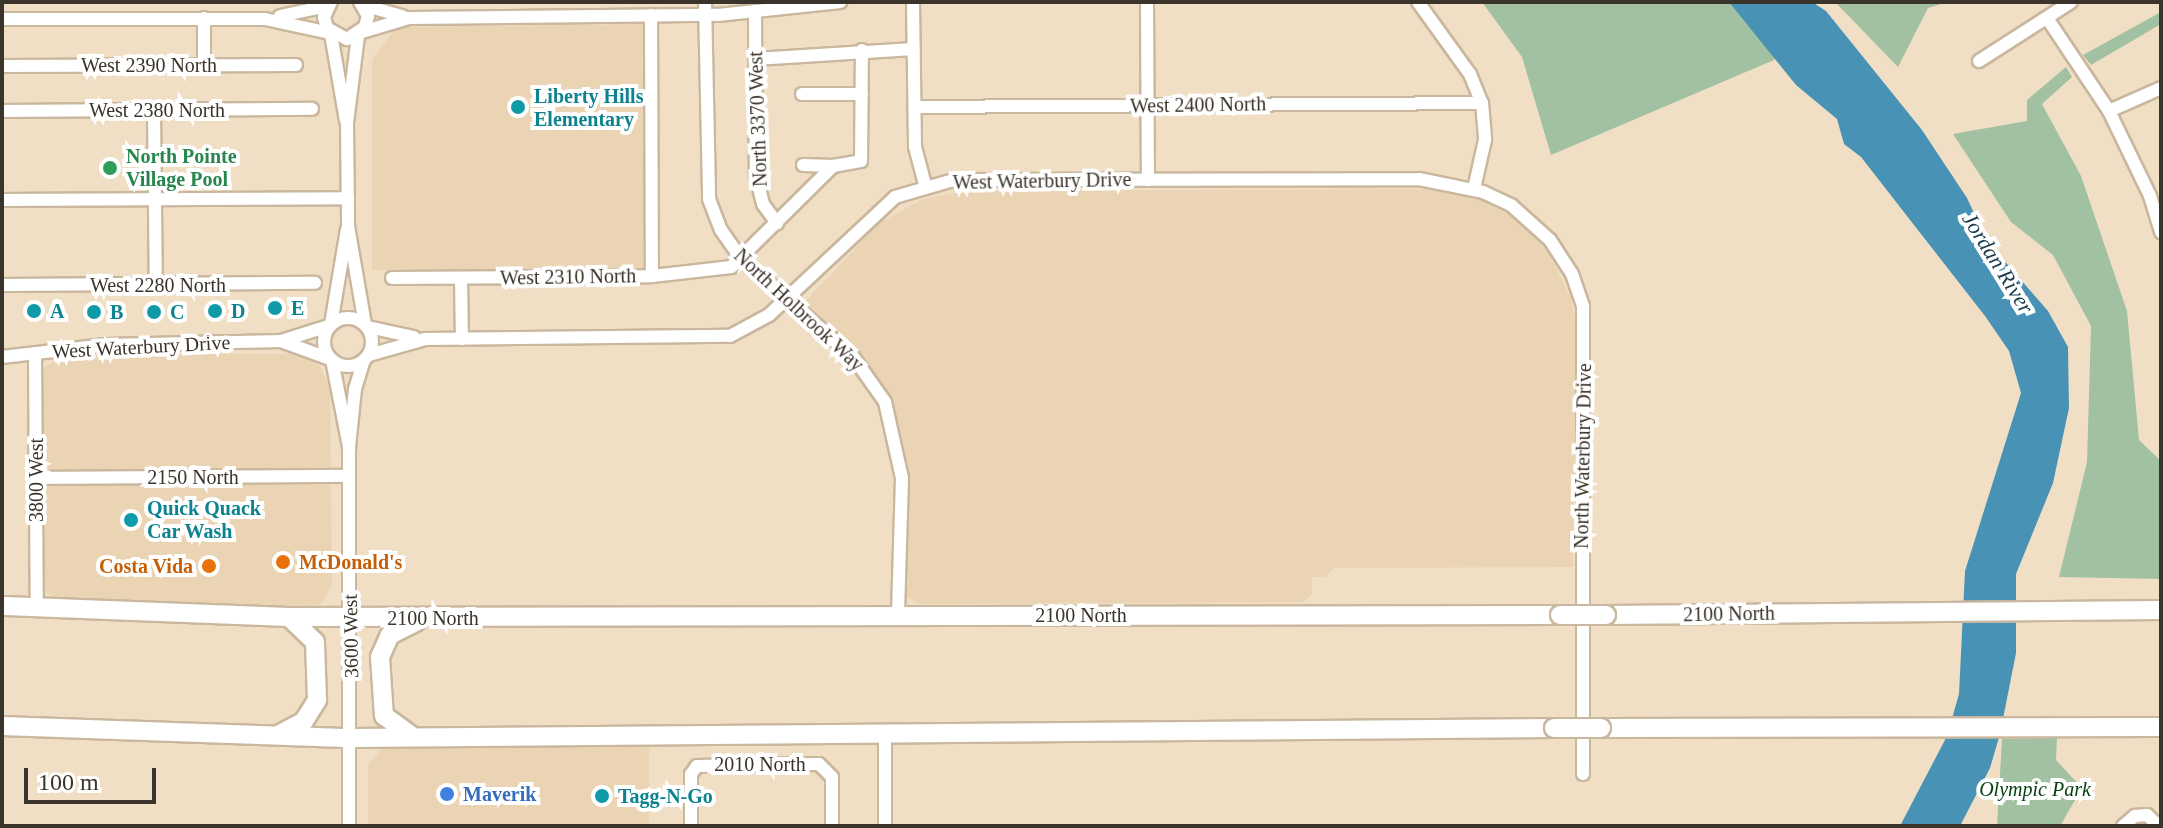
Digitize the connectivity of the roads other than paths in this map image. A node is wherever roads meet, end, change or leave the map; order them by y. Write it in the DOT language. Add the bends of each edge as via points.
graph roads {
  1 [pos="840,2"];
  2 [pos="913,2"];
  3 [pos="1147,2"];
  4 [pos="1418,2"];
  5 [pos="2071,2"];
  6 [pos="330,4"];
  7 [pos="362,4"];
  8 [pos="705,8"];
  9 [pos="591,9"];
  10 [pos="755,11"];
  11 [pos="651,15"];
  12 [pos="204,18"];
  13 [pos="409,18"];
  14 [pos="2047,18"];
  15 [pos="2,19"];
  16 [pos="265,19"];
  17 [pos="331,34"];
  18 [pos="360,34"];
  19 [pos="914,49"];
  20 [pos="862,50"];
  21 [pos="755,59"];
  22 [pos="1979,61"];
  23 [pos="204,65"];
  24 [pos="296,65"];
  25 [pos="2,66"];
  26 [pos="2161,88"];
  27 [pos="802,94"];
  28 [pos="862,94"];
  29 [pos="1482,103"];
  30 [pos="1147,105"];
  31 [pos="915,107"];
  32 [pos="312,109"];
  33 [pos="154,110"];
  34 [pos="2,111"];
  35 [pos="2109,111"];
  36 [pos="347,123"];
  37 [pos="803,165"];
  38 [pos="833,166"];
  39 [pos="1148,180"];
  40 [pos="925,184"];
  41 [pos="1474,189"];
  42 [pos="2156,195"];
  43 [pos="348,198"];
  44 [pos="155,199"];
  45 [pos="2,200"];
  46 [pos="777,223"];
  47 [pos="348,226"];
  48 [pos="2161,232"];
  49 [pos="741,259"];
  50 [pos="652,276"];
  51 [pos="392,278"];
  52 [pos="461,278"];
  53 [pos="315,283"];
  54 [pos="2,285"];
  55 [pos="156,287"];
  56 [pos="784,300"];
  57 [pos="330,325"];
  58 [pos="366,325"];
  59 [pos="425,339"];
  60 [pos="462,339"];
  61 [pos="281,341"];
  62 [pos="35,353"];
  63 [pos="2,357"];
  64 [pos="366,358"];
  65 [pos="331,360"];
  66 [pos="349,447"];
  67 [pos="349,476"];
  68 [pos="36,478"];
  69 [pos="2,606"];
  70 [pos="37,608"];
  71 [pos="2161,610"];
  72 [pos="898,616"];
  73 [pos="286,617"];
  74 [pos="350,617"];
  75 [pos="432,618"];
  76 [pos="2,726"];
  77 [pos="2161,727"];
  78 [pos="885,735"];
  79 [pos="274,736"];
  80 [pos="418,737"];
  81 [pos="352,738"];
  82 [pos="1583,774"];
  83 [pos="349,826"];
  84 [pos="691,826"];
  85 [pos="832,826"];
  86 [pos="885,826"];
  87 [pos="2123,826"];
  88 [pos="2159,826"];
  1 -- 10 [label="street"];
  2 -- 19 [label="street"];
  3 -- 30 [label="street"];
  4 -- 29 [label="street" via="1470,74"];
  5 -- 14 [label="street"];
  6 -- 16 [label="street"];
  6 -- 17 [label="street" via="324,17"];
  7 -- 13 [label="street"];
  7 -- 18 [label="street" via="367,22"];
  8 -- 10 [label="street"];
  8 -- 11 [label="street"];
  8 -- 49 [label="street, North Holbrook Way" via="706,185 721,230"];
  9 -- 11 [label="street"];
  9 -- 13 [label="street"];
  10 -- 21 [label="street, North 3370 West"];
  11 -- 50 [label="street"];
  12 -- 15 [label="street"];
  12 -- 16 [label="street"];
  12 -- 23 [label="street"];
  13 -- 18 [label="street"];
  14 -- 22 [label="street"];
  14 -- 35 [label="street"];
  16 -- 17 [label="street"];
  17 -- 18 [label="street" via="347,39"];
  17 -- 36 [label="street" via="338,99"];
  18 -- 36 [label="street"];
  19 -- 20 [label="street"];
  19 -- 31 [label="street"];
  20 -- 21 [label="street"];
  20 -- 28 [label="street"];
  21 -- 46 [label="street, North 3370 West" via="756,176 763,204"];
  23 -- 24 [label="street, West 2390 North"];
  23 -- 25 [label="street, West 2390 North"];
  26 -- 35 [label="street"];
  27 -- 28 [label="street"];
  28 -- 38 [label="street" via="859,164"];
  29 -- 30 [label="street, West 2400 North"];
  29 -- 41 [label="street" via="1486,130"];
  30 -- 31 [label="street, West 2400 North"];
  30 -- 39 [label="street"];
  31 -- 40 [label="street" via="915,147"];
  32 -- 33 [label="street, West 2380 North"];
  33 -- 34 [label="street, West 2380 North"];
  33 -- 44 [label="street"];
  35 -- 42 [label="street"];
  36 -- 43 [label="street"];
  37 -- 38 [label="street"];
  38 -- 46 [label="street"];
  39 -- 40 [label="street, West Waterbury Drive" via="1005,178"];
  39 -- 41 [label="street, West Waterbury Drive" via="1419,179"];
  40 -- 56 [label="street, West Waterbury Drive" via="872,213"];
  41 -- 82 [label="street, North Waterbury Drive" via="1511,205 1540,230 1565,262 1583,306"];
  42 -- 48 [label="street"];
  43 -- 44 [label="street"];
  43 -- 47 [label="street"];
  44 -- 45 [label="street"];
  44 -- 55 [label="street"];
  46 -- 49 [label="street"];
  47 -- 57 [label="street"];
  47 -- 58 [label="street"];
  49 -- 50 [label="street, West 2310 North" via="722,271"];
  49 -- 56 [label="street, North Holbrook Way"];
  50 -- 52 [label="street, West 2310 North"];
  51 -- 52 [label="street, West 2310 North"];
  52 -- 60 [label="street"];
  53 -- 55 [label="street, West 2280 North"];
  54 -- 55 [label="street, West 2280 North"];
  56 -- 60 [label="street, West Waterbury Drive" via="769,315 730,336"];
  56 -- 72 [label="street, North Holbrook Way" via="854,358 890,414 902,478"];
  57 -- 58 [label="street" via="348,317"];
  57 -- 61 [label="street, West Waterbury Drive"];
  57 -- 65 [label="street" via="323,339"];
  58 -- 59 [label="street, West Waterbury Drive"];
  58 -- 64 [label="street" via="372,341"];
  59 -- 60 [label="street, West Waterbury Drive"];
  59 -- 64 [label="street, West Waterbury Drive"];
  61 -- 62 [label="street, West Waterbury Drive" via="105,345"];
  61 -- 65 [label="street, West Waterbury Drive"];
  62 -- 63 [label="street, West Waterbury Drive"];
  62 -- 68 [label="street, 3800 West"];
  64 -- 65 [label="street" via="351,366"];
  64 -- 66 [label="street" via="355,389"];
  65 -- 66 [label="street"];
  66 -- 67 [label="street, 3600 West"];
  67 -- 68 [label="street, 2150 North"];
  67 -- 74 [label="street, 3600 West"];
  68 -- 70 [label="street, 3800 West"];
  69 -- 70 [label="highway, 2100 North"];
  70 -- 73 [label="highway, 2100 North"];
  71 -- 72 [label="highway, 2100 North, bridge"];
  72 -- 75 [label="highway, 2100 North"];
  73 -- 74 [label="highway, 2100 North"];
  73 -- 79 [label="highway" via="303,625 315,642 317,700 304,721"];
  74 -- 75 [label="highway, 2100 North"];
  74 -- 81 [label="street, 3600 West"];
  75 -- 80 [label="highway" via="397,630 380,657 384,716"];
  76 -- 79 [label="highway"];
  77 -- 78 [label="highway, bridge"];
  78 -- 80 [label="highway"];
  78 -- 86 [label="street"];
  79 -- 81 [label="highway"];
  80 -- 81 [label="highway"];
  81 -- 83 [label="street, 3600 West"];
  84 -- 85 [label="street, 2010 North" via="694,768 826,767 832,777"];
  87 -- 88 [label="street" via="2135,816 2147,815"];
}
